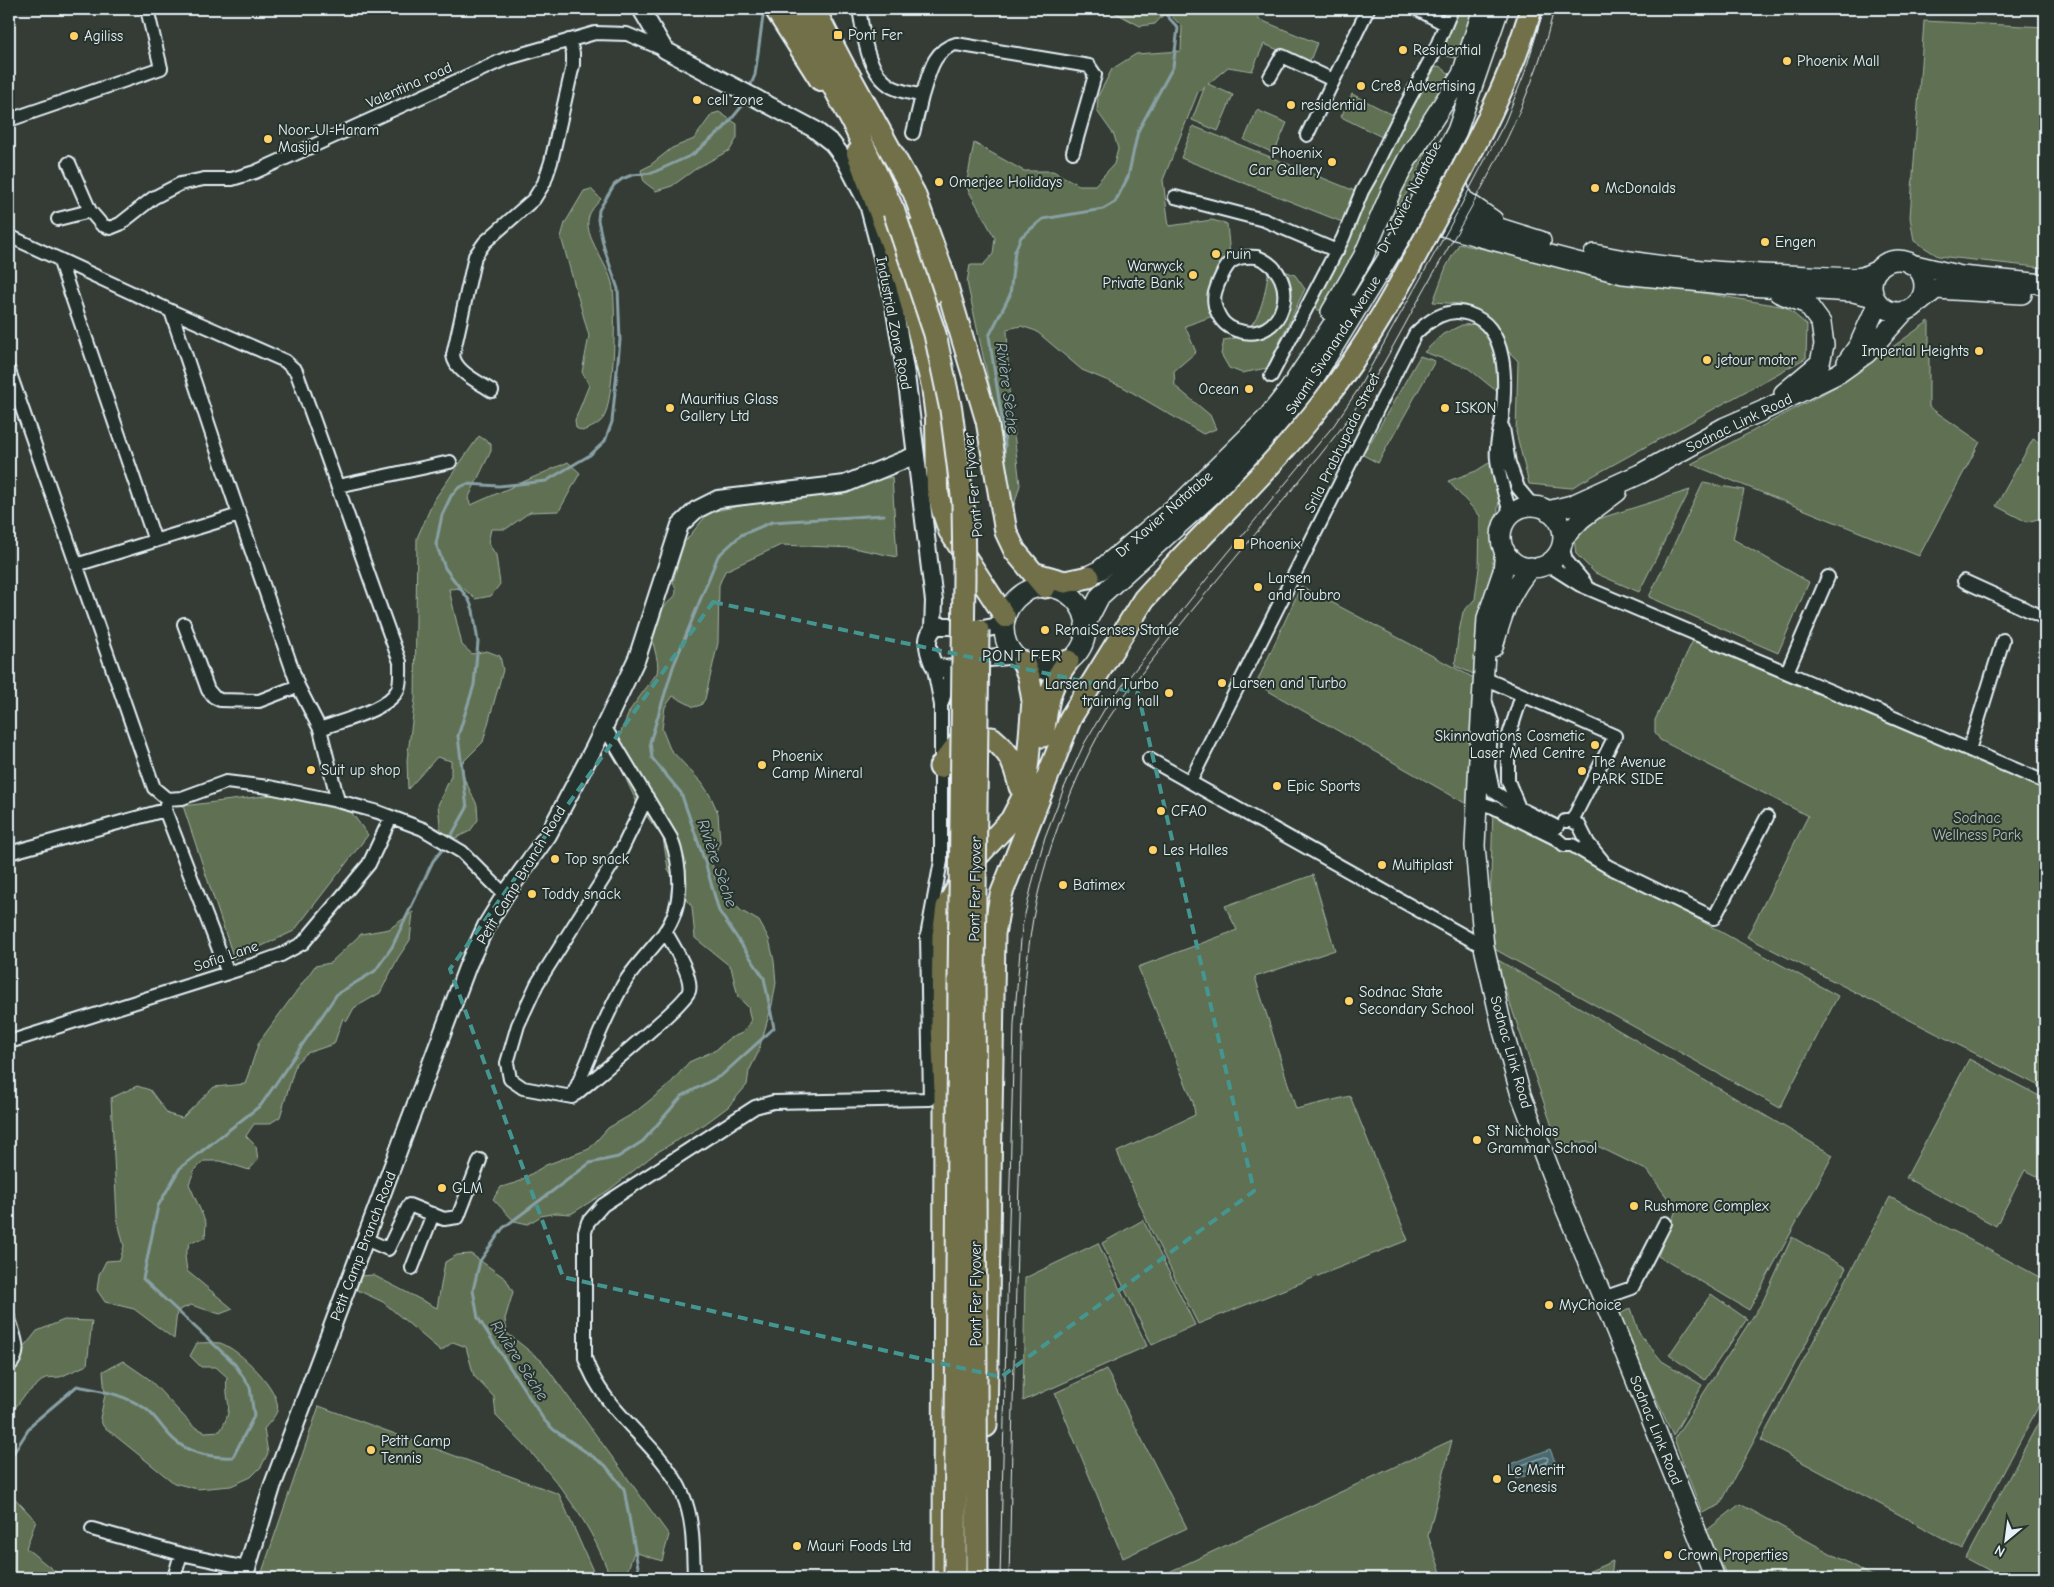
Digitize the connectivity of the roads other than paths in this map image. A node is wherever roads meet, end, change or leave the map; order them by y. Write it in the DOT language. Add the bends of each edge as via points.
graph roads {
  1 [pos="147,9"];
  2 [pos="641,9"];
  3 [pos="775,9"];
  4 [pos="792,9"];
  5 [pos="814,9"];
  6 [pos="859,9"];
  7 [pos="1368,9"];
  8 [pos="1417,9"];
  9 [pos="1452,9"];
  10 [pos="1483,9"];
  11 [pos="1499,9"];
  12 [pos="1532,9"];
  13 [pos="1446,24"];
  14 [pos="569,40"];
  15 [pos="665,50"];
  16 [pos="848,73"];
  17 [pos="1461,76"];
  18 [pos="1270,77"];
  19 [pos="1333,80"];
  20 [pos="822,82"];
  21 [pos="922,96"];
  22 [pos="9,120"];
  23 [pos="853,123"];
  24 [pos="1457,131"];
  25 [pos="913,133"];
  26 [pos="1307,135"];
  27 [pos="1073,152"];
  28 [pos="69,163"];
  29 [pos="1417,185"];
  30 [pos="1175,198"];
  31 [pos="1417,207"];
  32 [pos="90,211"];
  33 [pos="900,211"];
  34 [pos="1401,217"];
  35 [pos="58,220"];
  36 [pos="1501,228"];
  37 [pos="9,236"];
  38 [pos="1477,236"];
  39 [pos="1337,251"];
  40 [pos="59,259"];
  41 [pos="1386,262"];
  42 [pos="1912,264"];
  43 [pos="1878,270"];
  44 [pos="2045,284"];
  45 [pos="1732,285"];
  46 [pos="2045,296"];
  47 [pos="1876,300"];
  48 [pos="1920,302"];
  49 [pos="1282,310"];
  50 [pos="171,311"];
  51 [pos="1904,312"];
  52 [pos="1302,315"];
  53 [pos="9,370"];
  54 [pos="1839,373"];
  55 [pos="1271,376"];
  56 [pos="1289,390"];
  57 [pos="492,391"];
  58 [pos="1762,411"];
  59 [pos="1502,418"];
  60 [pos="916,455"];
  61 [pos="450,462"];
  62 [pos="1640,474"];
  63 [pos="338,486"];
  64 [pos="1541,509"];
  65 [pos="239,514"];
  66 [pos="1511,514"];
  67 [pos="155,541"];
  68 [pos="1562,542"];
  69 [pos="1505,551"];
  70 [pos="76,565"];
  71 [pos="1539,566"];
  72 [pos="1089,576"];
  73 [pos="1828,577"];
  74 [pos="1964,582"];
  75 [pos="1046,583"];
  76 [pos="1592,590"];
  77 [pos="2045,618"];
  78 [pos="1005,621"];
  79 [pos="184,624"];
  80 [pos="1085,624"];
  81 [pos="940,627"];
  82 [pos="2003,640"];
  83 [pos="1019,658"];
  84 [pos="1068,661"];
  85 [pos="933,664"];
  86 [pos="954,668"];
  87 [pos="1786,672"];
  88 [pos="1484,681"];
  89 [pos="298,686"];
  90 [pos="1522,695"];
  91 [pos="941,705"];
  92 [pos="604,726"];
  93 [pos="320,729"];
  94 [pos="1969,750"];
  95 [pos="1148,759"];
  96 [pos="940,767"];
  97 [pos="1190,782"];
  98 [pos="2045,782"];
  99 [pos="1500,795"];
  100 [pos="647,797"];
  101 [pos="1022,797"];
  102 [pos="338,801"];
  103 [pos="1477,802"];
  104 [pos="166,805"];
  105 [pos="1519,808"];
  106 [pos="1767,816"];
  107 [pos="391,817"];
  108 [pos="1572,821"];
  109 [pos="1557,833"];
  110 [pos="1582,833"];
  111 [pos="1572,845"];
  112 [pos="1019,851"];
  113 [pos="9,853"];
  114 [pos="1609,867"];
  115 [pos="506,895"];
  116 [pos="666,931"];
  117 [pos="1484,947"];
  118 [pos="228,973"];
  119 [pos="9,1042"];
  120 [pos="572,1098"];
  121 [pos="480,1160"];
  122 [pos="433,1214"];
  123 [pos="1665,1223"];
  124 [pos="365,1240"];
  125 [pos="412,1268"];
  126 [pos="1603,1298"];
  127 [pos="9,1319"];
  128 [pos="9,1366"];
  129 [pos="92,1528"];
  130 [pos="181,1554"];
  131 [pos="245,1573"];
  132 [pos="174,1578"];
  133 [pos="694,1578"];
  134 [pos="944,1578"];
  135 [pos="955,1578"];
  136 [pos="977,1578"];
  137 [pos="985,1578"];
  138 [pos="1715,1578"];
  1 -- 22 [label="street" via="161,68"];
  2 -- 15 [label="street"];
  3 -- 20 [label="main road"];
  4 -- 23 [label="highway"];
  5 -- 16 [label="highway"];
  6 -- 21 [label="street" via="867,54 880,78 893,87"];
  7 -- 19 [label="street"];
  8 -- 13 [label="street"];
  9 -- 13 [label="street"];
  10 -- 17 [label="main road, Dr Xavier Natatabe"];
  11 -- 24 [label="main road, Swami Sivananda Avenue"];
  12 -- 112 [label="highway, bridge" via="1510,73 1489,117 1386,310 1325,400 1297,434 1144,599 1072,717"];
  13 -- 39 [label="street" via="1362,190"];
  14 -- 15 [label="street, Valentina road" via="595,33 627,34"];
  14 -- 32 [label="street, Valentina road" via="505,59 255,172 232,179 204,179 180,184 153,198 110,228"];
  14 -- 57 [label="street" via="573,65 544,183 534,199 479,248 471,268 454,361"];
  15 -- 60 [label="street, Industrial Zone Road" via="814,129 832,143 845,160 868,204 892,295"];
  16 -- 33 [label="highway" via="868,115"];
  16 -- 75 [label="highway" via="914,193 943,273 987,421 1006,532 1015,551"];
  17 -- 29 [label="main road, Dr Xavier Natatabe" via="1445,127"];
  17 -- 56 [label="main road" via="1407,160 1363,257"];
  18 -- 19 [label="street" via="1282,56"];
  19 -- 26 [label="street"];
  20 -- 23 [label="highway"];
  20 -- 78 [label="main road" via="851,136 905,282 932,386 937,489 949,531"];
  21 -- 25 [label="street"];
  21 -- 27 [label="street" via="938,53 946,46 956,44 1089,66 1094,75"];
  23 -- 33 [label="highway"];
  24 -- 31 [label="main road, Swami Sivananda Avenue"];
  24 -- 36 [label="main road" via="1453,168 1460,194"];
  28 -- 32 [label="street, Valentina road"];
  29 -- 31 [label="main road"];
  29 -- 34 [label="main road, Dr Xavier Natatabe"];
  30 -- 39 [label="street" via="1264,220"];
  31 -- 34 [label="main road"];
  31 -- 36 [label="main road" via="1436,208"];
  31 -- 38 [label="main road" via="1439,225"];
  31 -- 41 [label="main road, Swami Sivananda Avenue"];
  32 -- 35 [label="street"];
  33 -- 135 [label="highway, Pont Fer Flyover, bridge" via="935,334 951,410 963,503"];
  33 -- 136 [label="highway, Pont Fer Flyover, bridge" via="965,408 976,504 979,579 974,982"];
  34 -- 56 [label="main road, Dr Xavier Natatabe" via="1375,262"];
  36 -- 43 [label="main road" via="1566,248 1626,261 1854,278"];
  37 -- 40 [label="street"];
  38 -- 41 [label="main road" via="1419,236 1409,240"];
  38 -- 45 [label="main road" via="1623,274"];
  39 -- 52 [label="street"];
  40 -- 50 [label="street"];
  40 -- 67 [label="street"];
  41 -- 80 [label="main road, Swami Sivananda Avenue" via="1309,386 1283,421 1241,468 1100,596"];
  42 -- 43 [label="main road" via="1891,261"];
  42 -- 44 [label="main road" via="1961,276"];
  42 -- 48 [label="main road" via="1918,269 1925,286"];
  43 -- 47 [label="main road" via="1872,283"];
  45 -- 47 [label="main road" via="1853,292"];
  45 -- 58 [label="main road" via="1785,294 1807,304 1821,323 1824,345 1820,362"];
  46 -- 48 [label="main road" via="1936,289"];
  47 -- 51 [label="main road" via="1885,309"];
  47 -- 54 [label="main road, Sodnac Link Road" via="1859,344"];
  48 -- 51 [label="main road"];
  49 -- 49 [label="street" via="1284,286 1270,262 1257,257 1240,258 1222,271 1213,296 1227,327 1255,334 1266,329"];
  49 -- 52 [label="street"];
  50 -- 63 [label="street" via="292,366"];
  50 -- 65 [label="street"];
  51 -- 54 [label="main road, Sodnac Link Road" via="1867,353"];
  52 -- 55 [label="street"];
  53 -- 70 [label="street"];
  54 -- 58 [label="main road, Sodnac Link Road"];
  56 -- 72 [label="main road, Dr Xavier Natatabe" via="1267,418 1185,499"];
  58 -- 62 [label="main road, Sodnac Link Road" via="1725,427"];
  59 -- 64 [label="street" via="1509,463 1518,488"];
  59 -- 66 [label="street" via="1496,458"];
  59 -- 97 [label="street, Srila Prabhupada Street" via="1501,355 1491,328 1477,317 1465,313 1438,315 1426,323 1415,334"];
  60 -- 81 [label="street, Industrial Zone Road"];
  60 -- 92 [label="street, Petit Camp Branch Road" via="845,484 718,499 696,510 680,525 637,658"];
  61 -- 63 [label="street"];
  62 -- 64 [label="main road, Sodnac Link Road" via="1572,505"];
  62 -- 68 [label="main road, Sodnac Link Road" via="1581,519"];
  63 -- 93 [label="street" via="400,662 400,676 398,690 382,706"];
  64 -- 66 [label="main road" via="1525,507"];
  64 -- 68 [label="main road" via="1559,522"];
  65 -- 67 [label="street"];
  65 -- 89 [label="street"];
  66 -- 69 [label="main road" via="1503,528"];
  67 -- 70 [label="street"];
  68 -- 71 [label="main road" via="1553,559"];
  68 -- 76 [label="street" via="1566,560"];
  69 -- 71 [label="main road" via="1516,563"];
  69 -- 88 [label="main road, Sodnac Link Road" via="1503,571 1487,618"];
  70 -- 104 [label="street" via="154,788"];
  71 -- 76 [label="street"];
  71 -- 88 [label="main road, Sodnac Link Road" via="1518,581 1506,606"];
  72 -- 75 [label="main road, Dr Xavier Natatabe"];
  72 -- 75 [label="highway"];
  73 -- 87 [label="street"];
  74 -- 77 [label="street"];
  75 -- 78 [label="main road" via="1020,595 1010,605"];
  75 -- 80 [label="main road" via="1071,596 1080,606"];
  76 -- 87 [label="street"];
  78 -- 81 [label="street" via="972,631"];
  78 -- 83 [label="main road" via="1007,644"];
  79 -- 89 [label="street" via="208,690 214,697 259,701"];
  80 -- 84 [label="main road" via="1082,645"];
  81 -- 85 [label="street" via="927,642"];
  82 -- 94 [label="street"];
  83 -- 84 [label="main road" via="1038,668 1051,668"];
  83 -- 86 [label="street" via="980,659"];
  83 -- 101 [label="highway" via="1029,677 1033,702"];
  84 -- 112 [label="highway" via="1055,678 1049,694 1039,771"];
  85 -- 86 [label="street" via="943,669"];
  85 -- 91 [label="street"];
  86 -- 91 [label="street"];
  87 -- 94 [label="street"];
  88 -- 90 [label="street"];
  88 -- 99 [label="street" via="1492,722 1488,767 1493,790"];
  88 -- 103 [label="main road, Sodnac Link Road"];
  89 -- 93 [label="street"];
  90 -- 105 [label="street" via="1509,735 1508,752 1508,781"];
  90 -- 108 [label="street" via="1614,736"];
  91 -- 96 [label="street"];
  92 -- 100 [label="street"];
  92 -- 115 [label="street, Petit Camp Branch Road" via="548,835"];
  93 -- 102 [label="street"];
  94 -- 98 [label="street"];
  95 -- 97 [label="street"];
  96 -- 101 [label="highway" via="962,739 992,738 1013,760"];
  96 -- 133 [label="street" via="941,861 927,936 930,1099 773,1102 755,1107 603,1205 594,1213 584,1232 585,1358 604,1396 671,1473 683,1495 692,1525"];
  97 -- 117 [label="street"];
  99 -- 103 [label="street"];
  99 -- 105 [label="street"];
  100 -- 116 [label="street" via="678,856 677,905"];
  100 -- 120 [label="street" via="622,849 537,984 518,1026 508,1063 510,1079 522,1088"];
  101 -- 134 [label="highway" via="1011,820 971,863 947,907 943,936"];
  102 -- 104 [label="street" via="226,782"];
  102 -- 107 [label="street"];
  103 -- 109 [label="street"];
  103 -- 117 [label="main road, Sodnac Link Road" via="1475,846"];
  104 -- 113 [label="street"];
  104 -- 118 [label="street"];
  105 -- 109 [label="street"];
  106 -- 114 [label="street" via="1714,918"];
  107 -- 115 [label="street" via="423,829 462,852"];
  107 -- 118 [label="street, Sofia Lane" via="369,864 303,943"];
  108 -- 109 [label="street" via="1563,821"];
  108 -- 110 [label="street" via="1579,825"];
  109 -- 111 [label="street" via="1564,845"];
  110 -- 111 [label="street" via="1579,841"];
  110 -- 114 [label="street"];
  111 -- 114 [label="street"];
  112 -- 137 [label="highway" via="1001,895 994,934"];
  115 -- 124 [label="street, Petit Camp Branch Road" via="486,926 468,965"];
  116 -- 120 [label="street" via="623,985 601,1027"];
  116 -- 120 [label="street" via="690,981 689,993"];
  117 -- 126 [label="main road, Sodnac Link Road" via="1521,1094"];
  118 -- 119 [label="street, Sofia Lane"];
  121 -- 122 [label="street" via="458,1217 444,1219"];
  122 -- 124 [label="street" via="409,1205 388,1249"];
  122 -- 125 [label="street"];
  123 -- 126 [label="street" via="1632,1288"];
  124 -- 131 [label="street, Petit Camp Branch Road" via="272,1487"];
  126 -- 138 [label="main road, Sodnac Link Road"];
  127 -- 128 [label="street" via="17,1352"];
  129 -- 130 [label="street"];
  130 -- 131 [label="street"];
  130 -- 132 [label="street"];
}
